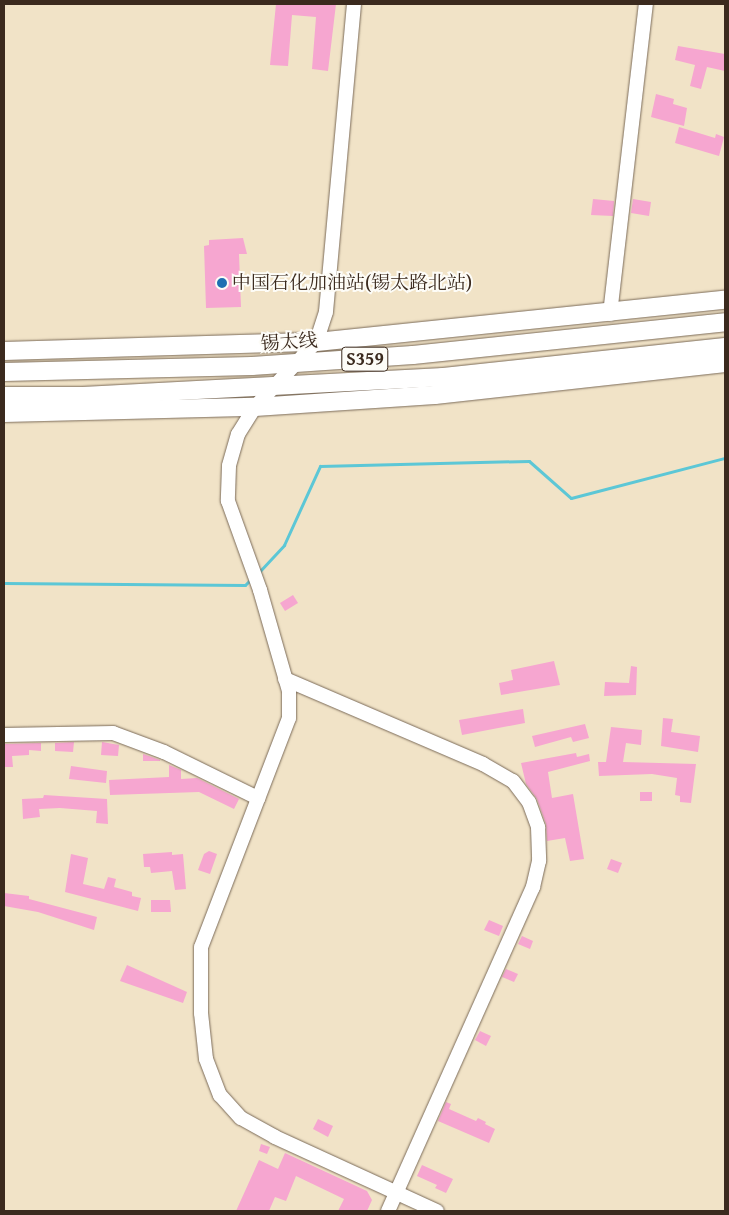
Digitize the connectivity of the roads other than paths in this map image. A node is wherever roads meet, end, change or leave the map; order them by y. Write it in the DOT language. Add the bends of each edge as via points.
graph roads {
  1 [pos="354,4"];
  2 [pos="646,4"];
  3 [pos="725,300"];
  4 [pos="610,314"];
  5 [pos="725,322"];
  6 [pos="316,342"];
  7 [pos="725,347"];
  8 [pos="4,351"];
  9 [pos="298,363"];
  10 [pos="725,363"];
  11 [pos="4,372"];
  12 [pos="276,387"];
  13 [pos="4,396"];
  14 [pos="255,407"];
  15 [pos="4,413"];
  16 [pos="285,680"];
  17 [pos="4,735"];
  18 [pos="258,798"];
  19 [pos="396,1193"];
  20 [pos="388,1211"];
  21 [pos="437,1211"];
  1 -- 6 [label="street" via="332,282"];
  2 -- 4 [label="street"];
  3 -- 4 [label="main road"];
  4 -- 6 [label="main road"];
  5 -- 9 [label="main road, 锡太线 / S359" via="413,356"];
  6 -- 8 [label="main road"];
  6 -- 9 [label="street"];
  7 -- 12 [label="main road, S359" via="442,378"];
  9 -- 11 [label="main road, 锡太线 / S359"];
  9 -- 12 [label="street"];
  10 -- 14 [label="main road" via="435,395"];
  12 -- 13 [label="main road, S359"];
  12 -- 14 [label="street"];
  14 -- 15 [label="main road"];
  14 -- 16 [label="street" via="238,434 229,466 228,501 260,590"];
  16 -- 18 [label="street" via="289,718"];
  16 -- 19 [label="street" via="483,764 505,777 529,802 538,828 539,861 533,887"];
  17 -- 18 [label="street" via="113,733 164,752"];
  18 -- 19 [label="street" via="201,947 200,1013 206,1059 220,1095 241,1118"];
  19 -- 20 [label="street"];
  19 -- 21 [label="street"];
}
